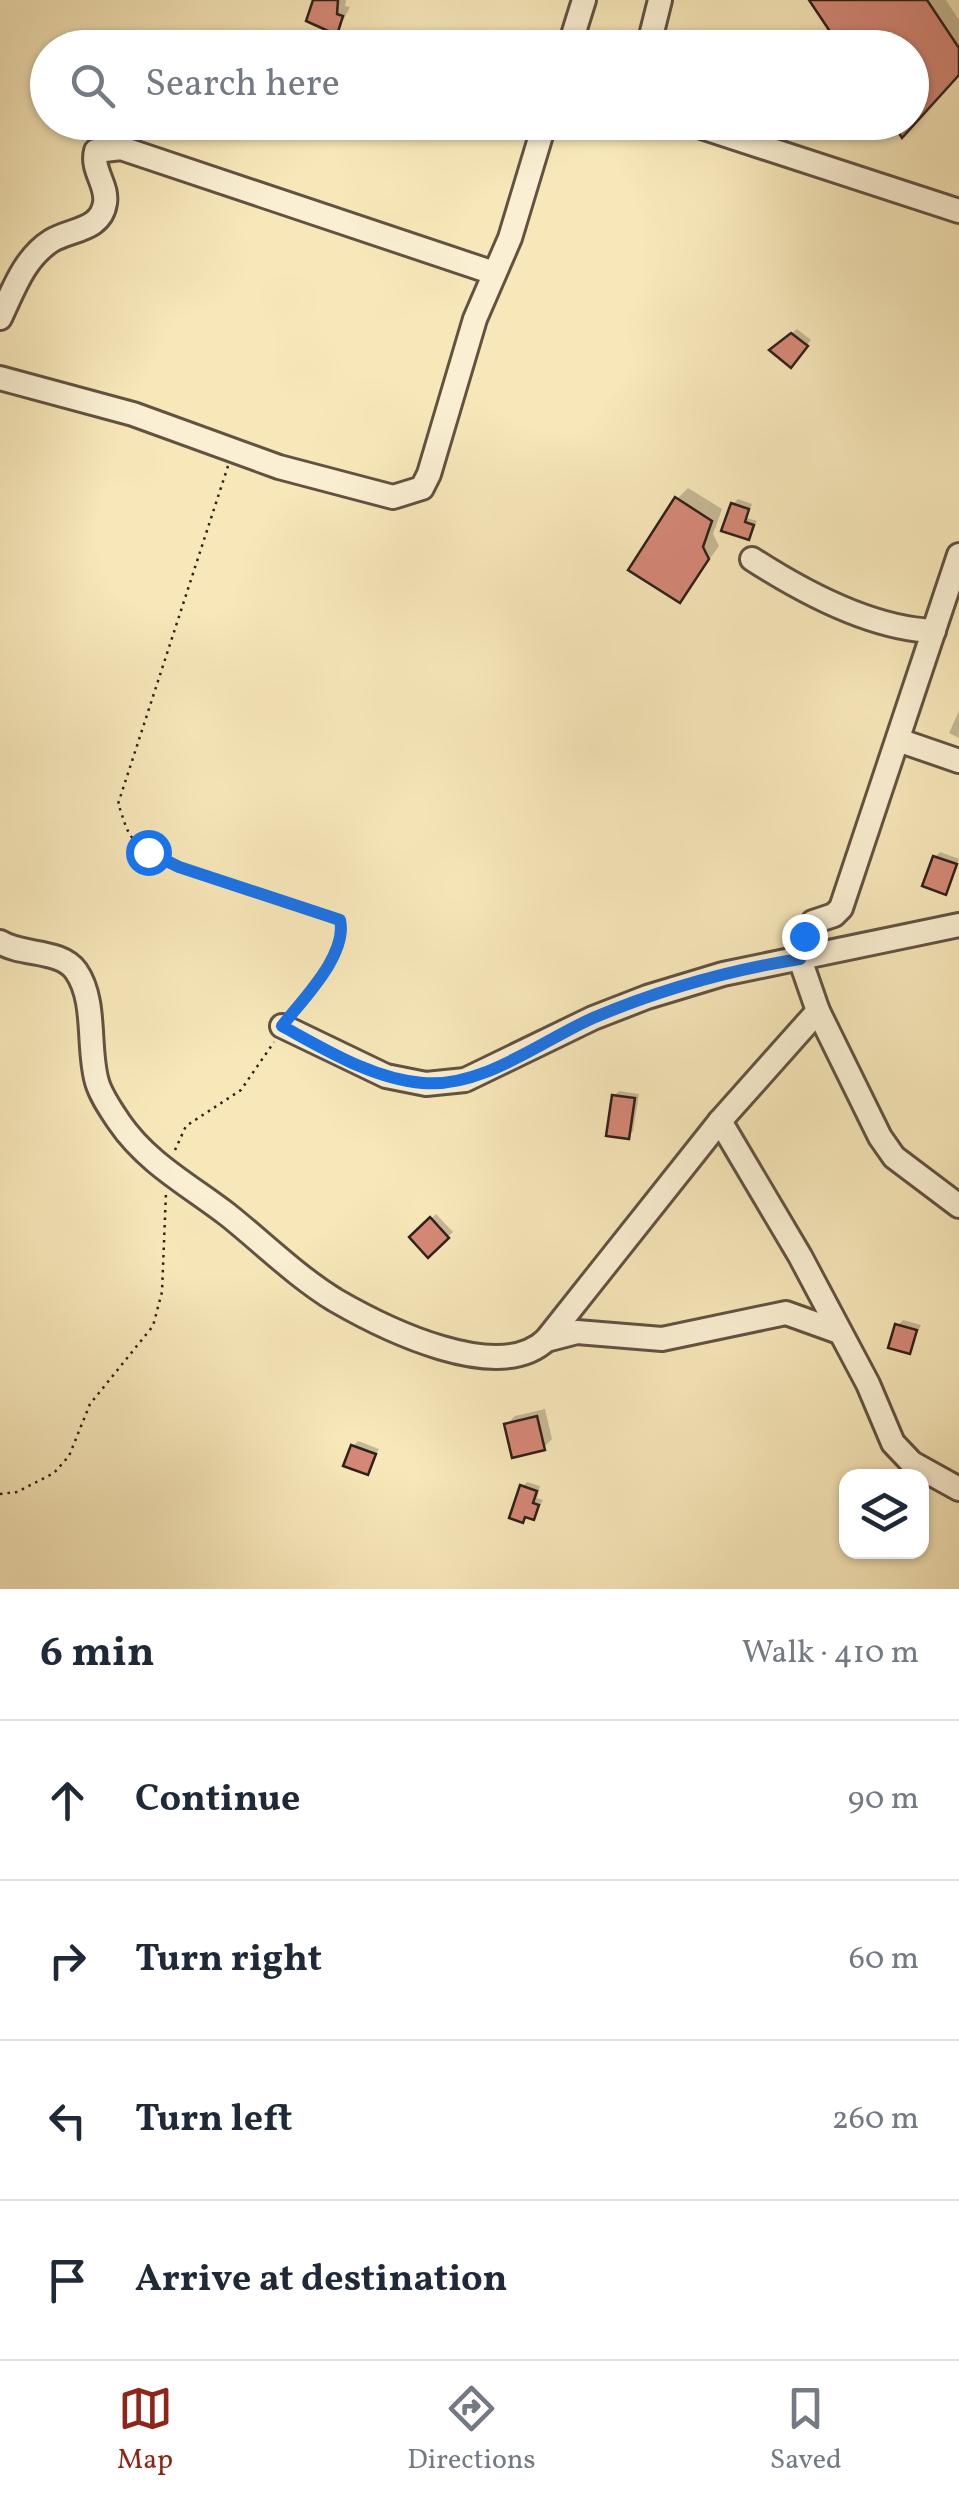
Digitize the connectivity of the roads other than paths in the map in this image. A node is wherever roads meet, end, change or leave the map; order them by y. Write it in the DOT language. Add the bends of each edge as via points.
graph roads {
  1 [pos="584,0"];
  2 [pos="660,0"];
  3 [pos="575,30"];
  4 [pos="652,30"];
  5 [pos="540,140"];
  6 [pos="741,140"];
  7 [pos="959,211"];
  8 [pos="494,273"];
  9 [pos="0,318"];
  10 [pos="0,378"];
  11 [pos="959,555"];
  12 [pos="752,559"];
  13 [pos="934,631"];
  14 [pos="898,740"];
  15 [pos="959,760"];
  16 [pos="959,924"];
  17 [pos="0,942"];
  18 [pos="800,959"];
  19 [pos="818,1010"];
  20 [pos="282,1026"];
  21 [pos="720,1121"];
  22 [pos="959,1206"];
  23 [pos="839,1332"];
  24 [pos="546,1340"];
  25 [pos="959,1490"];
  1 -- 3 [label="street"];
  2 -- 4 [label="street"];
  5 -- 8 [label="street"];
  6 -- 7 [label="street"];
  8 -- 9 [label="street" via="106,146 93,161 106,200 100,214 39,251"];
  8 -- 10 [label="street" via="422,488 393,497 279,468 133,414"];
  11 -- 13 [label="street"];
  12 -- 13 [label="street" via="859,613"];
  13 -- 14 [label="street"];
  14 -- 15 [label="street"];
  14 -- 18 [label="street" via="841,908 813,922"];
  16 -- 18 [label="street"];
  17 -- 24 [label="street" via="74,968 86,1002 97,1084 121,1124 167,1174 295,1271 364,1314 444,1348 514,1358"];
  18 -- 19 [label="street"];
  18 -- 20 [label="street" via="647,998 465,1080 426,1084 386,1076"];
  19 -- 21 [label="street"];
  19 -- 22 [label="street" via="894,1157"];
  21 -- 23 [label="street" via="758,1178"];
  21 -- 24 [label="street"];
  23 -- 24 [label="street" via="786,1313 662,1339 577,1332"];
  23 -- 25 [label="street" via="901,1454"];
}
